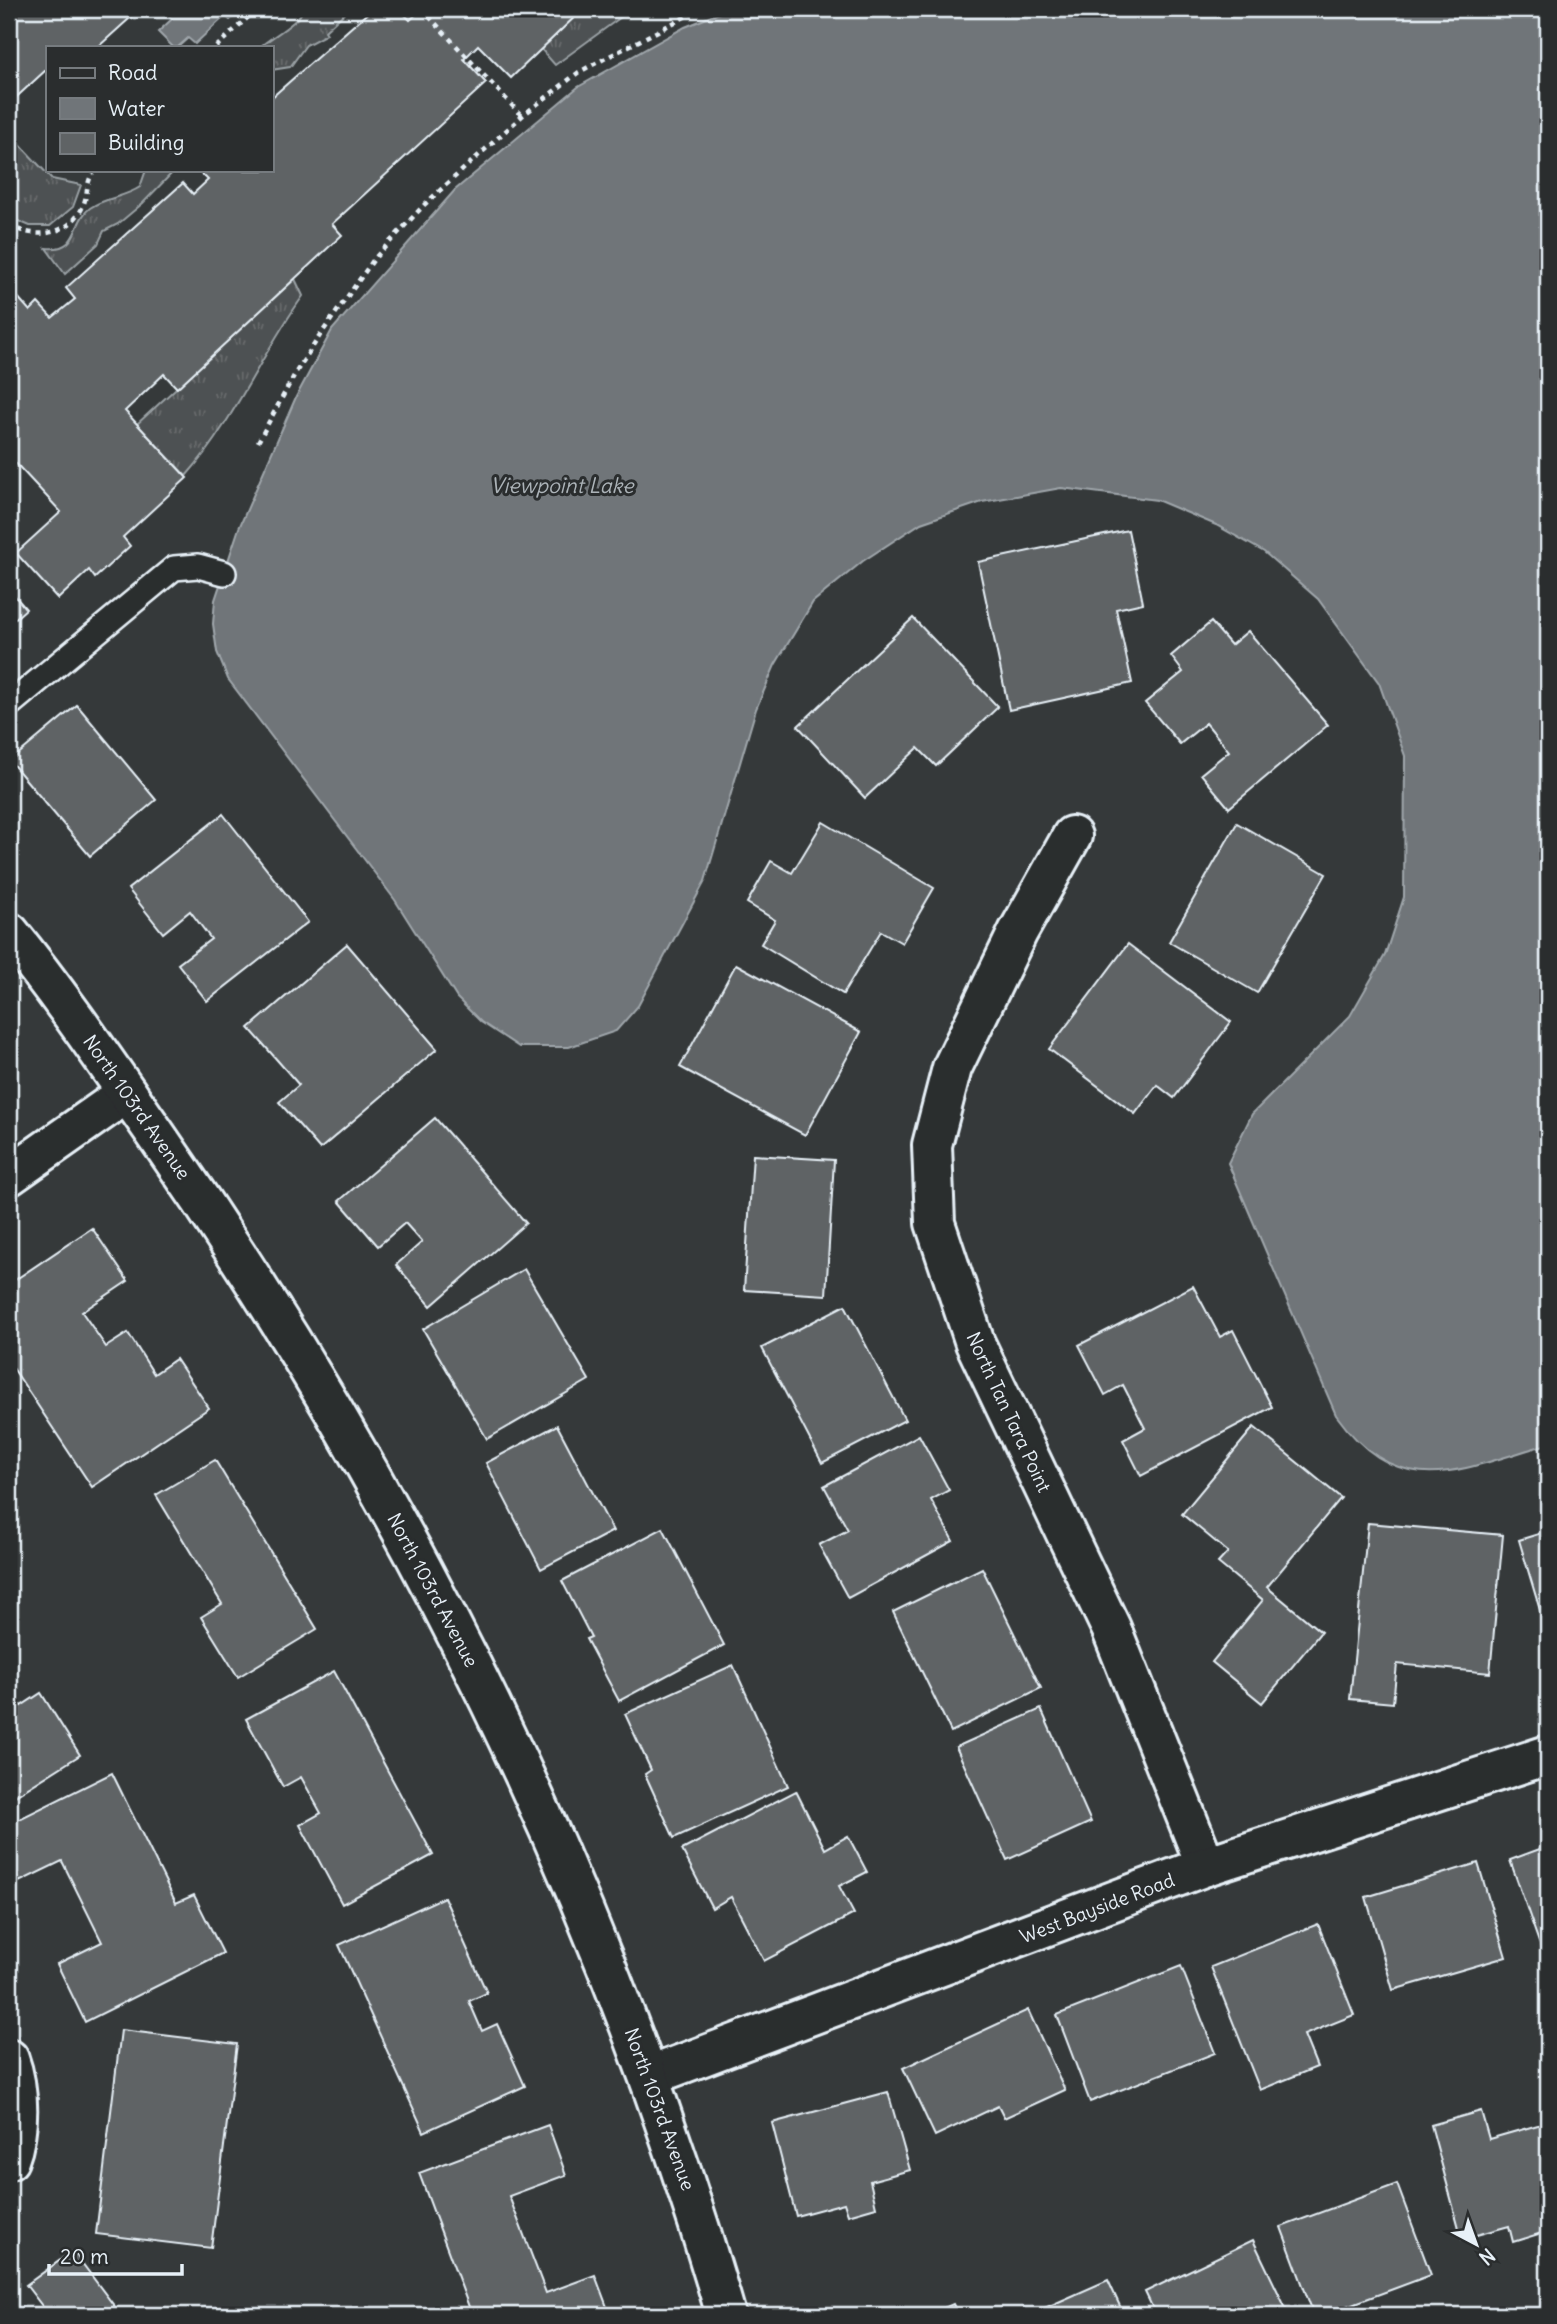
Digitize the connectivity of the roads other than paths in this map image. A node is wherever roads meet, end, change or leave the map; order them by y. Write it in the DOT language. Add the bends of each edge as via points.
graph roads {
  1 [pos="224,573"];
  2 [pos="9,705"];
  3 [pos="1072,836"];
  4 [pos="9,932"];
  5 [pos="127,1093"];
  6 [pos="9,1176"];
  7 [pos="1548,1755"];
  8 [pos="1206,1866"];
  9 [pos="9,2059"];
  10 [pos="650,2076"];
  11 [pos="9,2160"];
  12 [pos="726,2315"];
  1 -- 2 [label="lane" via="198,566 174,568"];
  3 -- 8 [label="street, North Tan Tara Point" via="1018,932 952,1068 932,1145 935,1223 975,1343 1111,1628"];
  4 -- 5 [label="street, North 103rd Avenue"];
  5 -- 6 [label="street"];
  5 -- 10 [label="street, North 103rd Avenue" via="211,1213 287,1335 466,1651 556,1842"];
  7 -- 8 [label="street, West Bayside Road"];
  8 -- 10 [label="street, West Bayside Road"];
  9 -- 11 [label="street" via="14,2073 17,2139"];
  10 -- 12 [label="street, North 103rd Avenue"];
}
